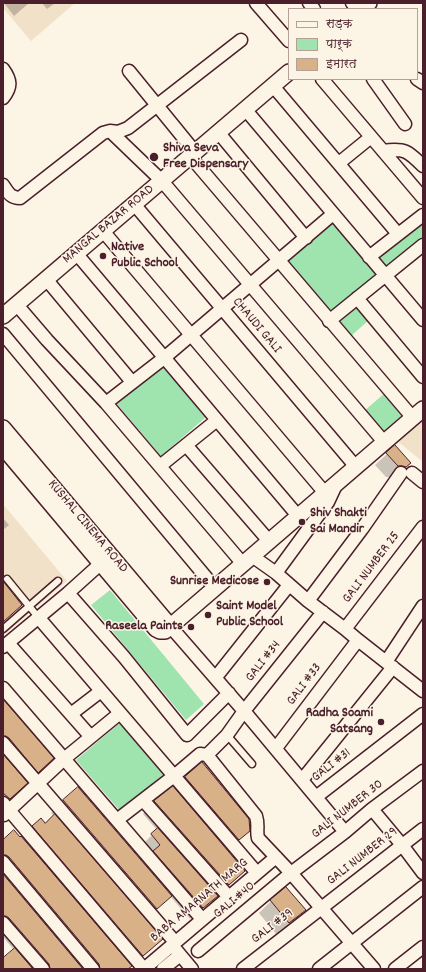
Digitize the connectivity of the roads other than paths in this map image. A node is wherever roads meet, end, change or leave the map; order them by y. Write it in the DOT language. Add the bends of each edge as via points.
graph roads {
  1 [pos="256,3"];
  2 [pos="241,40"];
  3 [pos="288,40"];
  4 [pos="3,69"];
  5 [pos="129,72"];
  6 [pos="288,73"];
  7 [pos="323,80"];
  8 [pos="374,80"];
  9 [pos="273,86"];
  10 [pos="3,98"];
  11 [pos="157,106"];
  12 [pos="245,109"];
  13 [pos="405,124"];
  14 [pos="110,131"];
  15 [pos="218,132"];
  16 [pos="371,137"];
  17 [pos="384,152"];
  18 [pos="192,154"];
  19 [pos="339,163"];
  20 [pos="423,166"];
  21 [pos="162,181"];
  22 [pos="3,185"];
  23 [pos="423,198"];
  24 [pos="134,204"];
  25 [pos="333,214"];
  26 [pos="423,215"];
  27 [pos="103,231"];
  28 [pos="398,234"];
  29 [pos="306,238"];
  30 [pos="421,252"];
  31 [pos="76,253"];
  32 [pos="369,256"];
  33 [pos="279,261"];
  34 [pos="385,275"];
  35 [pos="46,279"];
  36 [pos="250,285"];
  37 [pos="357,298"];
  38 [pos="17,305"];
  39 [pos="222,308"];
  40 [pos="3,316"];
  41 [pos="423,320"];
  42 [pos="329,321"];
  43 [pos="3,334"];
  44 [pos="191,335"];
  45 [pos="164,358"];
  46 [pos="423,377"];
  47 [pos="132,382"];
  48 [pos="106,403"];
  49 [pos="418,414"];
  50 [pos="217,420"];
  51 [pos="3,428"];
  52 [pos="384,442"];
  53 [pos="186,445"];
  54 [pos="3,447"];
  55 [pos="160,466"];
  56 [pos="356,467"];
  57 [pos="338,482"];
  58 [pos="423,482"];
  59 [pos="325,493"];
  60 [pos="298,516"];
  61 [pos="423,526"];
  62 [pos="269,542"];
  63 [pos="105,559"];
  64 [pos="247,560"];
  65 [pos="276,574"];
  66 [pos="7,579"];
  67 [pos="58,581"];
  68 [pos="289,585"];
  69 [pos="215,588"];
  70 [pos="68,592"];
  71 [pos="308,601"];
  72 [pos="29,606"];
  73 [pos="423,606"];
  74 [pos="323,612"];
  75 [pos="38,617"];
  76 [pos="3,629"];
  77 [pos="165,629"];
  78 [pos="345,629"];
  79 [pos="358,640"];
  80 [pos="6,645"];
  81 [pos="390,665"];
  82 [pos="216,677"];
  83 [pos="421,684"];
  84 [pos="3,688"];
  85 [pos="101,691"];
  86 [pos="230,693"];
  87 [pos="244,711"];
  88 [pos="120,713"];
  89 [pos="71,714"];
  90 [pos="423,714"];
  91 [pos="227,735"];
  92 [pos="91,737"];
  93 [pos="3,743"];
  94 [pos="276,748"];
  95 [pos="207,755"];
  96 [pos="64,759"];
  97 [pos="252,764"];
  98 [pos="423,771"];
  99 [pos="174,776"];
  100 [pos="302,780"];
  101 [pos="37,783"];
  102 [pos="316,797"];
  103 [pos="143,800"];
  104 [pos="372,809"];
  105 [pos="5,810"];
  106 [pos="117,820"];
  107 [pos="423,829"];
  108 [pos="345,832"];
  109 [pos="402,845"];
  110 [pos="276,857"];
  111 [pos="3,862"];
  112 [pos="257,873"];
  113 [pos="291,873"];
  114 [pos="423,873"];
  115 [pos="423,887"];
  116 [pos="229,896"];
  117 [pos="322,908"];
  118 [pos="202,919"];
  119 [pos="3,922"];
  120 [pos="352,943"];
  121 [pos="173,944"];
  122 [pos="423,946"];
  123 [pos="198,951"];
  124 [pos="180,955"];
  125 [pos="43,969"];
  126 [pos="93,969"];
  127 [pos="144,969"];
  128 [pos="163,969"];
  129 [pos="192,969"];
  130 [pos="243,969"];
  131 [pos="319,969"];
  132 [pos="374,969"];
  133 [pos="395,969"];
  1 -- 3 [label="street"];
  2 -- 11 [label="street"];
  4 -- 10 [label="street" via="10,88"];
  5 -- 11 [label="street"];
  6 -- 9 [label="street, MANGAL BAZAR ROAD"];
  7 -- 16 [label="street"];
  8 -- 13 [label="street"];
  9 -- 12 [label="street, MANGAL BAZAR ROAD"];
  9 -- 19 [label="street"];
  11 -- 14 [label="street" via="128,128 118,132"];
  11 -- 18 [label="street"];
  12 -- 15 [label="street, MANGAL BAZAR ROAD"];
  12 -- 25 [label="street"];
  14 -- 21 [label="street"];
  14 -- 22 [label="street" via="103,133 20,198 11,196"];
  15 -- 18 [label="street, MANGAL BAZAR ROAD"];
  15 -- 29 [label="street"];
  16 -- 17 [label="street"];
  16 -- 19 [label="street"];
  17 -- 20 [label="street" via="407,152"];
  17 -- 23 [label="street"];
  18 -- 21 [label="street, MANGAL BAZAR ROAD"];
  18 -- 33 [label="street"];
  19 -- 28 [label="street"];
  21 -- 24 [label="street, MANGAL BAZAR ROAD"];
  21 -- 36 [label="street"];
  24 -- 27 [label="street, MANGAL BAZAR ROAD"];
  24 -- 39 [label="street, CHAUDI GALI"];
  25 -- 29 [label="street"];
  25 -- 32 [label="street"];
  26 -- 28 [label="street"];
  27 -- 31 [label="street, MANGAL BAZAR ROAD"];
  27 -- 44 [label="street"];
  28 -- 32 [label="street"];
  29 -- 33 [label="street"];
  30 -- 34 [label="street"];
  31 -- 35 [label="street, MANGAL BAZAR ROAD"];
  31 -- 45 [label="street"];
  32 -- 34 [label="street"];
  33 -- 36 [label="street"];
  33 -- 42 [label="street"];
  34 -- 37 [label="street"];
  34 -- 41 [label="street"];
  35 -- 38 [label="street, MANGAL BAZAR ROAD"];
  35 -- 47 [label="street"];
  36 -- 39 [label="street"];
  36 -- 52 [label="street"];
  37 -- 42 [label="street"];
  37 -- 46 [label="street"];
  38 -- 40 [label="street, MANGAL BAZAR ROAD"];
  38 -- 48 [label="street" via="46,340"];
  39 -- 44 [label="street"];
  39 -- 56 [label="street, CHAUDI GALI"];
  42 -- 49 [label="street"];
  43 -- 69 [label="street"];
  44 -- 45 [label="street"];
  44 -- 59 [label="street"];
  45 -- 47 [label="street"];
  45 -- 50 [label="street"];
  47 -- 48 [label="street"];
  48 -- 55 [label="street"];
  49 -- 52 [label="street"];
  50 -- 53 [label="street"];
  50 -- 60 [label="street"];
  51 -- 63 [label="street, KUSHAL CINEMA ROAD"];
  52 -- 56 [label="street"];
  53 -- 55 [label="street"];
  53 -- 62 [label="street"];
  54 -- 63 [label="street, KUSHAL CINEMA ROAD"];
  55 -- 64 [label="street"];
  56 -- 57 [label="street"];
  57 -- 59 [label="street"];
  57 -- 65 [label="street" via="328,502"];
  58 -- 71 [label="street" via="406,473"];
  59 -- 60 [label="street"];
  60 -- 62 [label="street"];
  61 -- 78 [label="street, GALI NUMBER 25"];
  62 -- 64 [label="street"];
  63 -- 70 [label="street"];
  63 -- 77 [label="street, KUSHAL CINEMA ROAD"];
  64 -- 65 [label="street"];
  64 -- 69 [label="street"];
  65 -- 68 [label="street"];
  66 -- 72 [label="lane"];
  67 -- 72 [label="lane"];
  68 -- 71 [label="street"];
  68 -- 82 [label="street"];
  69 -- 77 [label="street"];
  70 -- 75 [label="street"];
  70 -- 86 [label="street" via="187,735"];
  71 -- 74 [label="street"];
  72 -- 75 [label="lane"];
  72 -- 76 [label="lane"];
  73 -- 81 [label="street"];
  74 -- 78 [label="street"];
  74 -- 87 [label="street, GALI #34"];
  75 -- 80 [label="street"];
  75 -- 85 [label="street"];
  77 -- 82 [label="street"];
  78 -- 79 [label="street"];
  79 -- 81 [label="street"];
  79 -- 94 [label="street, GALI #33"];
  80 -- 89 [label="street"];
  81 -- 83 [label="street"];
  81 -- 100 [label="street"];
  82 -- 86 [label="street"];
  84 -- 96 [label="street"];
  85 -- 88 [label="street"];
  85 -- 89 [label="street"];
  86 -- 87 [label="street"];
  87 -- 91 [label="street, GALI #34"];
  87 -- 94 [label="street"];
  88 -- 92 [label="street"];
  88 -- 99 [label="street"];
  89 -- 92 [label="street"];
  90 -- 102 [label="street, GALI #31"];
  91 -- 95 [label="street, GALI #34"];
  91 -- 97 [label="lane"];
  92 -- 96 [label="street"];
  93 -- 101 [label="street"];
  94 -- 100 [label="street"];
  95 -- 99 [label="street" via="200,754"];
  95 -- 110 [label="street" via="256,816 258,838"];
  96 -- 101 [label="street"];
  96 -- 106 [label="street"];
  98 -- 104 [label="street, GALI NUMBER 30"];
  99 -- 103 [label="street"];
  99 -- 112 [label="street"];
  100 -- 102 [label="street"];
  101 -- 105 [label="street"];
  101 -- 121 [label="street"];
  102 -- 108 [label="street"];
  103 -- 106 [label="street"];
  103 -- 116 [label="street"];
  104 -- 108 [label="street, GALI NUMBER 30"];
  104 -- 109 [label="street"];
  105 -- 127 [label="street"];
  106 -- 118 [label="street"];
  107 -- 109 [label="street, GALI NUMBER 29"];
  108 -- 113 [label="street, GALI NUMBER 30"];
  109 -- 114 [label="street"];
  109 -- 117 [label="street, GALI NUMBER 29"];
  110 -- 112 [label="street, BABA AMARNATH MARG"];
  110 -- 113 [label="street"];
  111 -- 126 [label="street"];
  112 -- 116 [label="street, BABA AMARNATH MARG"];
  113 -- 117 [label="street"];
  113 -- 123 [label="street, GALI #40"];
  115 -- 120 [label="street"];
  116 -- 118 [label="street, BABA AMARNATH MARG"];
  117 -- 120 [label="street"];
  117 -- 130 [label="street, GALI #39"];
  118 -- 121 [label="street, BABA AMARNATH MARG"];
  119 -- 125 [label="street"];
  120 -- 131 [label="street"];
  120 -- 132 [label="street"];
  121 -- 124 [label="street"];
  121 -- 127 [label="street, BABA AMARNATH MARG"];
  122 -- 133 [label="street"];
  124 -- 128 [label="street"];
  124 -- 129 [label="street"];
}
